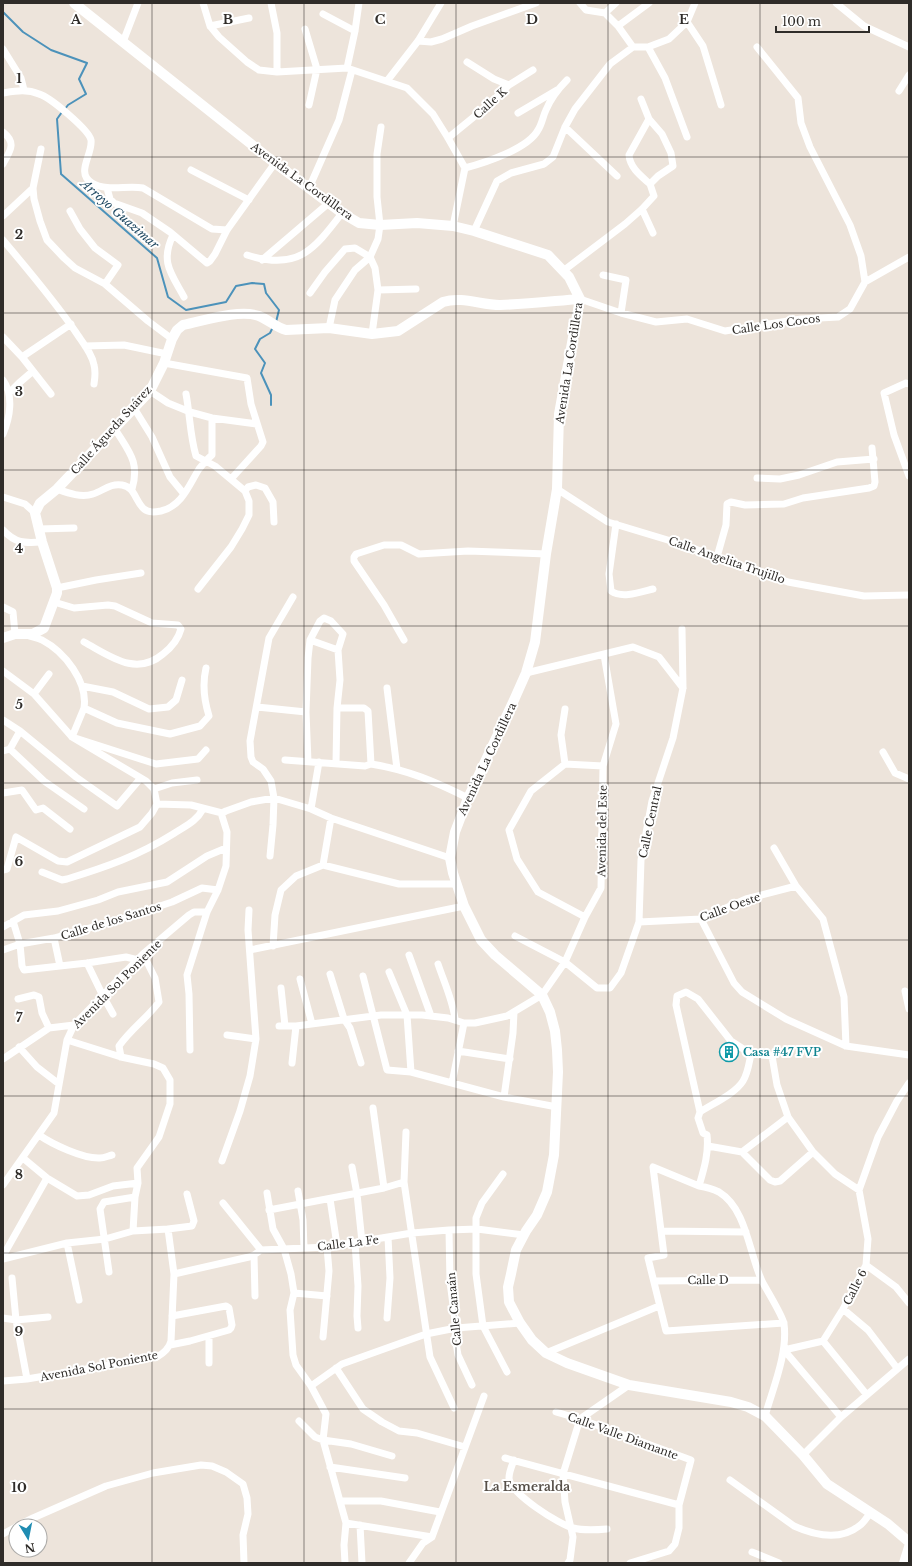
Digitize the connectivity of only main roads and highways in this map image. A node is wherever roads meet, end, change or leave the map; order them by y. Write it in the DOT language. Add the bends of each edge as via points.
graph roads {
  1 [pos="74,3"];
  2 [pos="580,299"];
  3 [pos="3,638"];
  4 [pos="907,1538"];
  5 [pos="909,1547"];
  6 [pos="904,1563"];
  1 -- 2 [label="main road, Avenida La Cordillera" via="275,164 359,223 453,226 474,230 548,255 569,277"];
  2 -- 3 [label="main road, Calle Águeda Suárez" via="499,305 473,300 450,300 398,331 372,334 329,328 279,328 258,316 238,314 183,325 172,339 150,391 57,489 40,503 35,513 58,588 44,628 33,634"];
  2 -- 4 [label="main road, Avenida La Cordillera" via="559,414 557,489 535,642 526,673 468,798 455,832 450,858 464,906 481,940 542,995 555,1031 558,1072 554,1155 547,1192 537,1215 516,1250 508,1286 509,1302 532,1340 546,1353 567,1364 629,1385 731,1402 765,1416 827,1484"];
  5 -- 6 [label="main road"];
}
